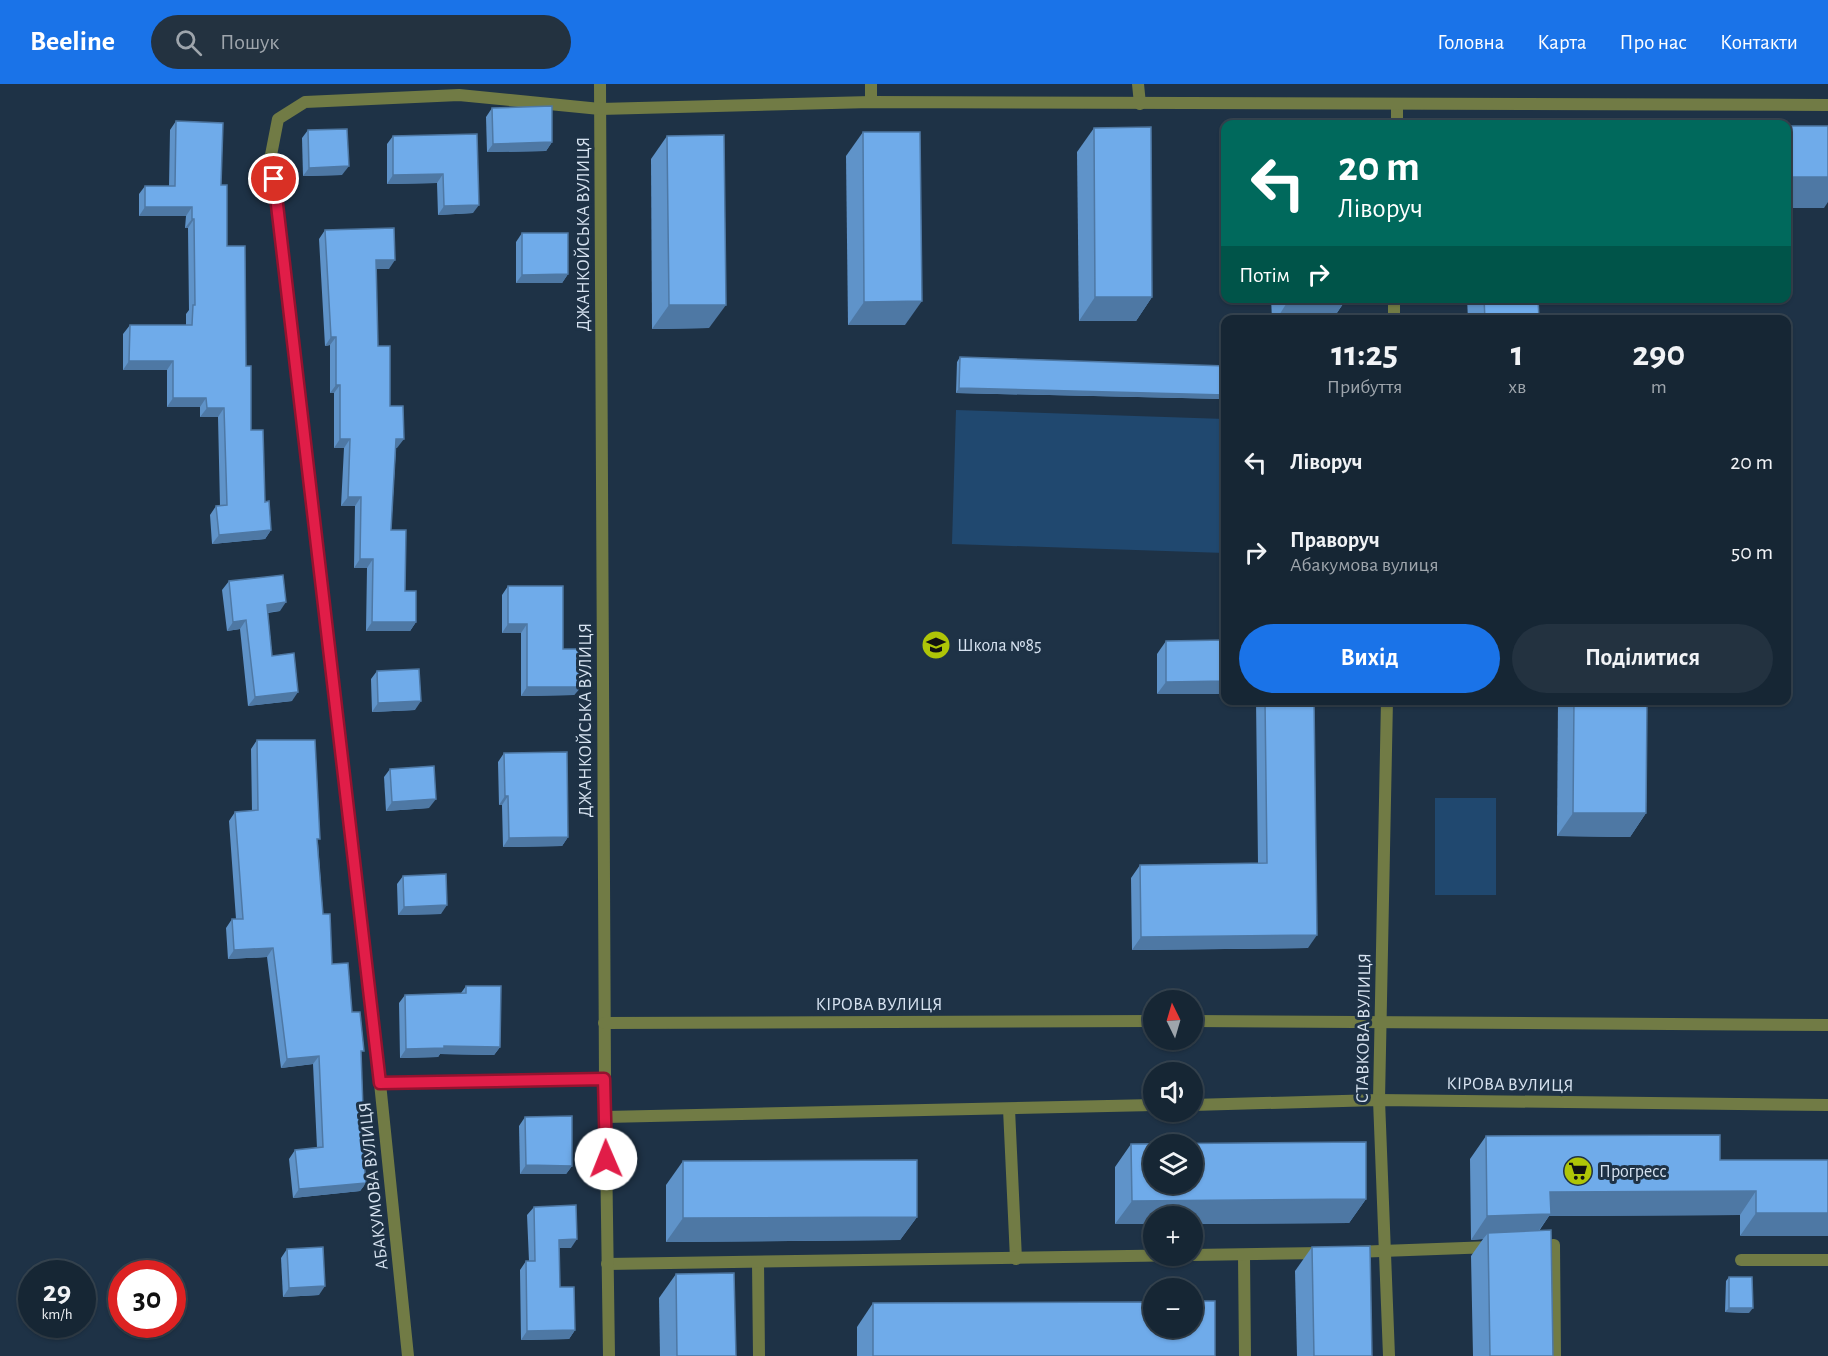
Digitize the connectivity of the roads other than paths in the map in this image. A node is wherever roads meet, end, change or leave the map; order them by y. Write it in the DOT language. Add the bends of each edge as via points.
graph roads {
  1 [pos="600,84"];
  2 [pos="871,84"];
  3 [pos="1138,84"];
  4 [pos="871,102"];
  5 [pos="1140,104"];
  6 [pos="1828,105"];
  7 [pos="1397,106"];
  8 [pos="600,109"];
  9 [pos="1397,120"];
  10 [pos="1387,705"];
  11 [pos="1382,1020"];
  12 [pos="1143,1021"];
  13 [pos="1203,1021"];
  14 [pos="604,1023"];
  15 [pos="1828,1025"];
  16 [pos="604,1079"];
  17 [pos="380,1083"];
  18 [pos="1379,1100"];
  19 [pos="1203,1105"];
  20 [pos="1828,1105"];
  21 [pos="1143,1106"];
  22 [pos="1009,1109"];
  23 [pos="605,1117"];
  24 [pos="1385,1251"];
  25 [pos="1244,1256"];
  26 [pos="1016,1259"];
  27 [pos="1741,1260"];
  28 [pos="1828,1260"];
  29 [pos="758,1262"];
  30 [pos="607,1264"];
  31 [pos="408,1356"];
  32 [pos="609,1356"];
  33 [pos="759,1356"];
  34 [pos="1245,1356"];
  35 [pos="1389,1356"];
  36 [pos="1555,1356"];
  1 -- 8 [label="street, ДЖАНКОЙСЬКА ВУЛИЦЯ"];
  2 -- 4 [label="street"];
  3 -- 5 [label="street"];
  4 -- 5 [label="street"];
  4 -- 8 [label="street"];
  5 -- 7 [label="street"];
  6 -- 7 [label="street"];
  7 -- 9 [label="street"];
  8 -- 14 [label="street, ДЖАНКОЙСЬКА ВУЛИЦЯ"];
  8 -- 17 [label="street, АБАКУМОВА ВУЛИЦЯ" via="459,95 305,102 278,119 271,156"];
  10 -- 11 [label="street, СТАВКОВА ВУЛИЦЯ"];
  11 -- 13 [label="street"];
  11 -- 15 [label="street"];
  11 -- 18 [label="street, СТАВКОВА ВУЛИЦЯ"];
  12 -- 14 [label="street, КІРОВА ВУЛИЦЯ"];
  14 -- 16 [label="street, ДЖАНКОЙСЬКА ВУЛИЦЯ"];
  16 -- 17 [label="street"];
  16 -- 23 [label="street, ДЖАНКОЙСЬКА ВУЛИЦЯ"];
  17 -- 31 [label="street, АБАКУМОВА ВУЛИЦЯ"];
  18 -- 19 [label="street, КІРОВА ВУЛИЦЯ"];
  18 -- 20 [label="street, КІРОВА ВУЛИЦЯ"];
  18 -- 24 [label="street, СТАВКОВА ВУЛИЦЯ"];
  21 -- 22 [label="street"];
  22 -- 23 [label="street"];
  22 -- 26 [label="street"];
  23 -- 30 [label="street, ДЖАНКОЙСЬКА ВУЛИЦЯ"];
  24 -- 25 [label="street"];
  24 -- 35 [label="street, СТАВКОВА ВУЛИЦЯ"];
  24 -- 36 [label="street" via="1554,1245"];
  25 -- 26 [label="street"];
  25 -- 34 [label="street"];
  26 -- 29 [label="street"];
  27 -- 28 [label="street"];
  29 -- 30 [label="street"];
  29 -- 33 [label="street"];
  30 -- 32 [label="street, ДЖАНКОЙСЬКА ВУЛИЦЯ"];
}
